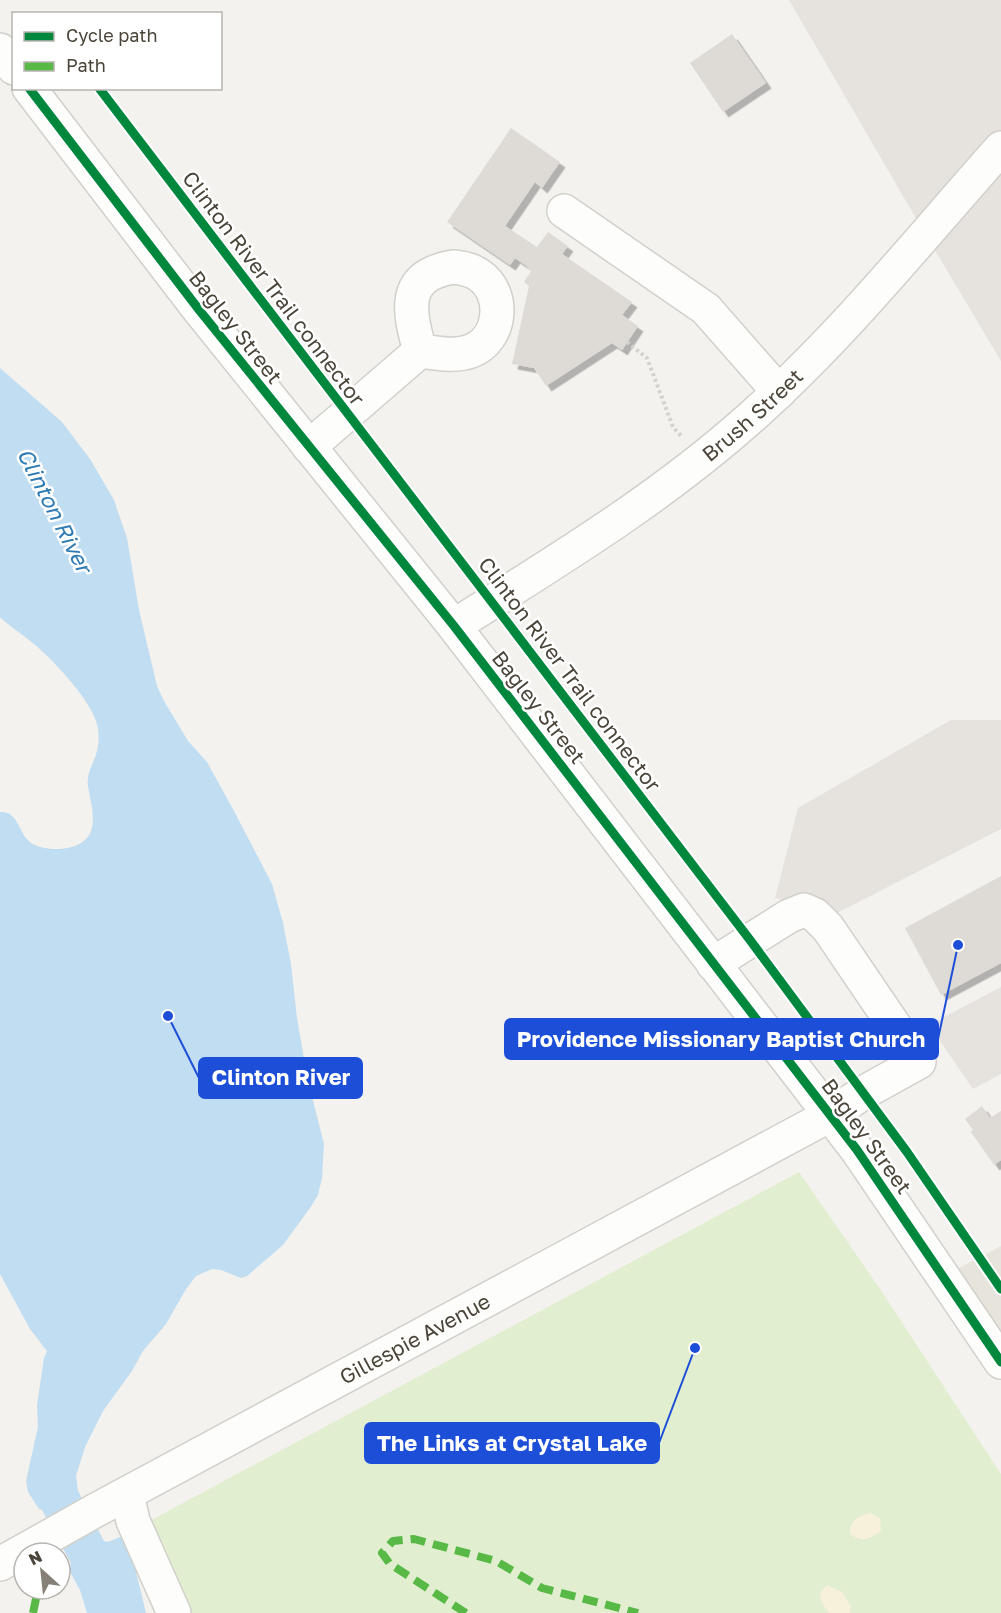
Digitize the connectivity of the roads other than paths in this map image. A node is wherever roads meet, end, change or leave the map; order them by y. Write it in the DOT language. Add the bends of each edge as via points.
graph roads {
  1 [pos="0,50"];
  2 [pos="12,65"];
  3 [pos="31,90"];
  4 [pos="1001,148"];
  5 [pos="564,211"];
  6 [pos="420,351"];
  7 [pos="779,392"];
  8 [pos="309,447"];
  9 [pos="454,626"];
  10 [pos="713,964"];
  11 [pos="830,1115"];
  12 [pos="1001,1362"];
  13 [pos="127,1494"];
  14 [pos="0,1564"];
  15 [pos="174,1613"];
  1 -- 2 [label="street"];
  3 -- 8 [label="street, Bagley Street"];
  4 -- 7 [label="street, Brush Street" via="847,322"];
  5 -- 7 [label="street" via="706,309"];
  6 -- 8 [label="street"];
  7 -- 9 [label="street, Brush Street" via="657,493"];
  8 -- 9 [label="street, Bagley Street"];
  9 -- 10 [label="street, Bagley Street"];
  10 -- 11 [label="street, Bagley Street"];
  10 -- 11 [label="street, Gillespie Avenue" via="804,910 828,928 919,1062"];
  11 -- 12 [label="street, Bagley Street" via="886,1190"];
  11 -- 13 [label="street, Gillespie Avenue"];
  13 -- 14 [label="street, Gillespie Avenue"];
  13 -- 15 [label="street" via="137,1531"];
}
